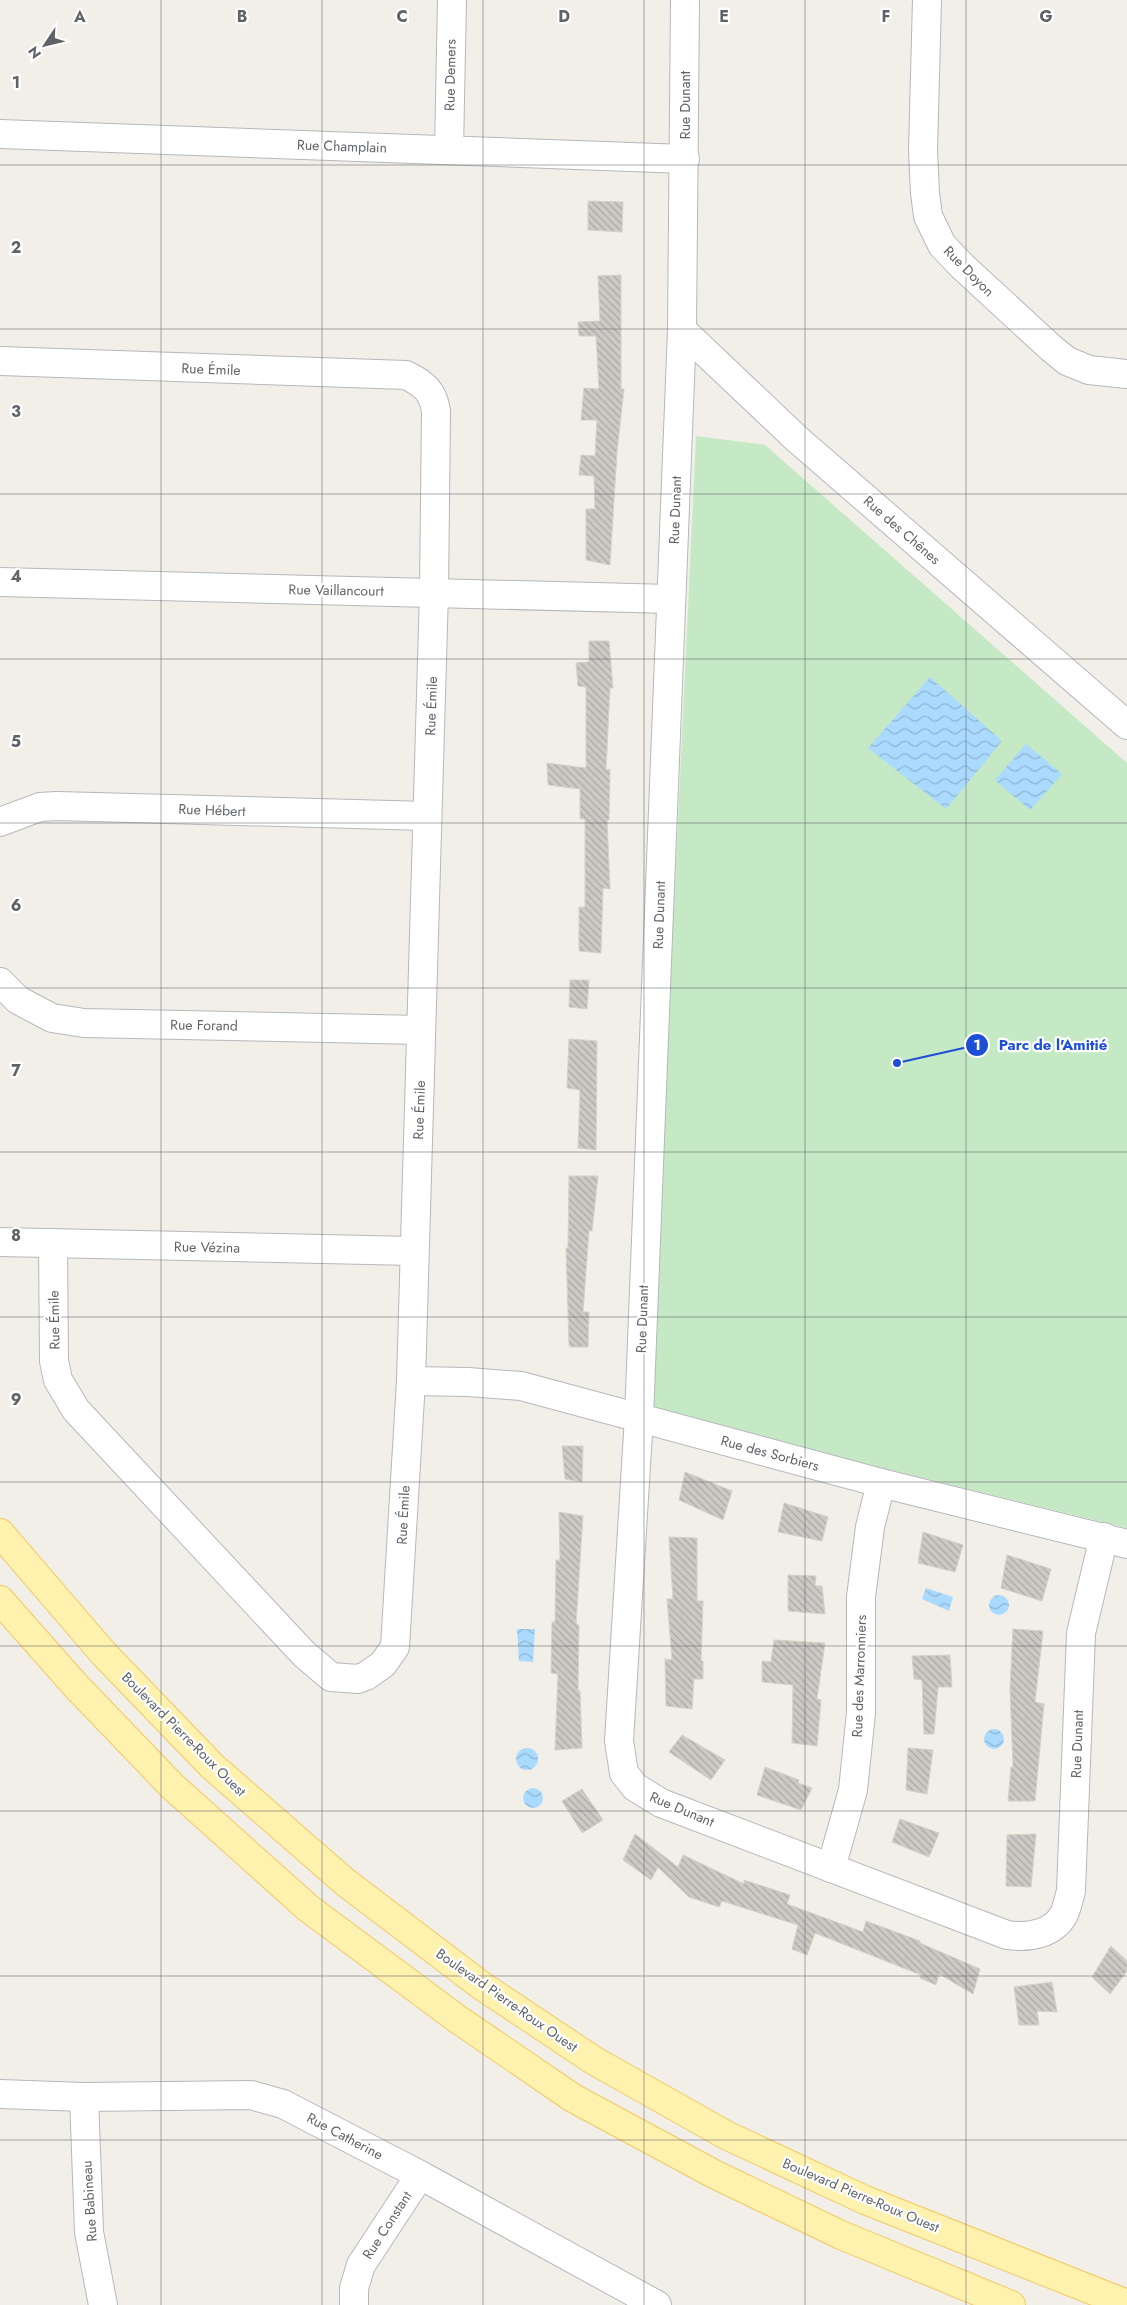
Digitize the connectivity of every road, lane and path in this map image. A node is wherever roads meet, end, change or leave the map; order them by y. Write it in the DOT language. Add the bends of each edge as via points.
graph roads {
  1 [pos="452,0"];
  2 [pos="685,0"];
  3 [pos="927,0"];
  4 [pos="0,134"];
  5 [pos="449,150"];
  6 [pos="685,159"];
  7 [pos="682,330"];
  8 [pos="0,361"];
  9 [pos="1127,374"];
  10 [pos="0,582"];
  11 [pos="434,592"];
  12 [pos="671,599"];
  13 [pos="1125,718"];
  14 [pos="427,816"];
  15 [pos="0,822"];
  16 [pos="0,982"];
  17 [pos="421,1030"];
  18 [pos="0,1242"];
  19 [pos="53,1243"];
  20 [pos="414,1251"];
  21 [pos="411,1381"];
  22 [pos="638,1417"];
  23 [pos="881,1483"];
  24 [pos="0,1532"];
  25 [pos="1115,1540"];
  26 [pos="0,1600"];
  27 [pos="831,1868"];
  28 [pos="0,2094"];
  29 [pos="84,2097"];
  30 [pos="420,2175"];
  31 [pos="1127,2304"];
  32 [pos="103,2305"];
  33 [pos="354,2305"];
  34 [pos="657,2305"];
  35 [pos="1011,2305"];
  1 -- 5 [label="street, Rue Demers"];
  2 -- 6 [label="street, Rue Dunant"];
  3 -- 9 [label="street, Rue Doyon" via="925,193 928,216 942,245 1051,348 1068,360 1089,370"];
  4 -- 5 [label="street, Rue Champlain"];
  5 -- 6 [label="street, Rue Champlain"];
  6 -- 7 [label="street, Rue Dunant"];
  7 -- 12 [label="street, Rue Dunant"];
  7 -- 13 [label="street, Rue des Chênes" via="797,438"];
  8 -- 11 [label="street, Rue Émile" via="406,375 424,384 434,398 436,410"];
  10 -- 11 [label="street, Rue Vaillancourt"];
  11 -- 12 [label="street, Rue Vaillancourt"];
  11 -- 14 [label="street, Rue Émile"];
  12 -- 22 [label="street, Rue Dunant"];
  14 -- 15 [label="street, Rue Hébert" via="57,806 40,807"];
  14 -- 17 [label="street, Rue Émile"];
  16 -- 17 [label="street, Rue Forand" via="18,1000 52,1018 84,1022"];
  17 -- 20 [label="street, Rue Émile"];
  18 -- 19 [label="street, Rue Vézina"];
  19 -- 20 [label="street, Rue Vézina"];
  19 -- 21 [label="street, Rue Émile" via="53,1344 58,1380 64,1393 76,1410 304,1654 331,1677 347,1680 366,1676 382,1664 395,1647"];
  20 -- 21 [label="street, Rue Émile"];
  21 -- 22 [label="street, Rue des Sorbiers" via="522,1386"];
  22 -- 23 [label="street, Rue des Sorbiers"];
  22 -- 27 [label="street, Rue Dunant" via="619,1741 624,1773 635,1786 661,1803"];
  23 -- 25 [label="street, Rue des Sorbiers"];
  23 -- 27 [label="street, Rue des Marronniers" via="870,1526 861,1597 860,1713 853,1790"];
  24 -- 31 [label="main road, Boulevard Pierre-Roux Ouest" via="104,1654 212,1766 345,1882 482,1986 593,2060 726,2136 865,2200"];
  25 -- 27 [label="street, Rue Dunant" via="1081,1632 1071,1891 1064,1915 1044,1933 1023,1938 1007,1935"];
  26 -- 35 [label="main road" via="76,1686 172,1786 308,1908 456,2018 573,2098 714,2174 842,2235"];
  28 -- 29 [label="street, Rue Catherine"];
  29 -- 30 [label="street, Rue Catherine" via="251,2095 283,2104"];
  29 -- 32 [label="street, Rue Babineau" via="89,2232"];
  30 -- 33 [label="street, Rue Constant" via="361,2265 354,2288"];
  30 -- 34 [label="street, Rue Catherine"];
}
